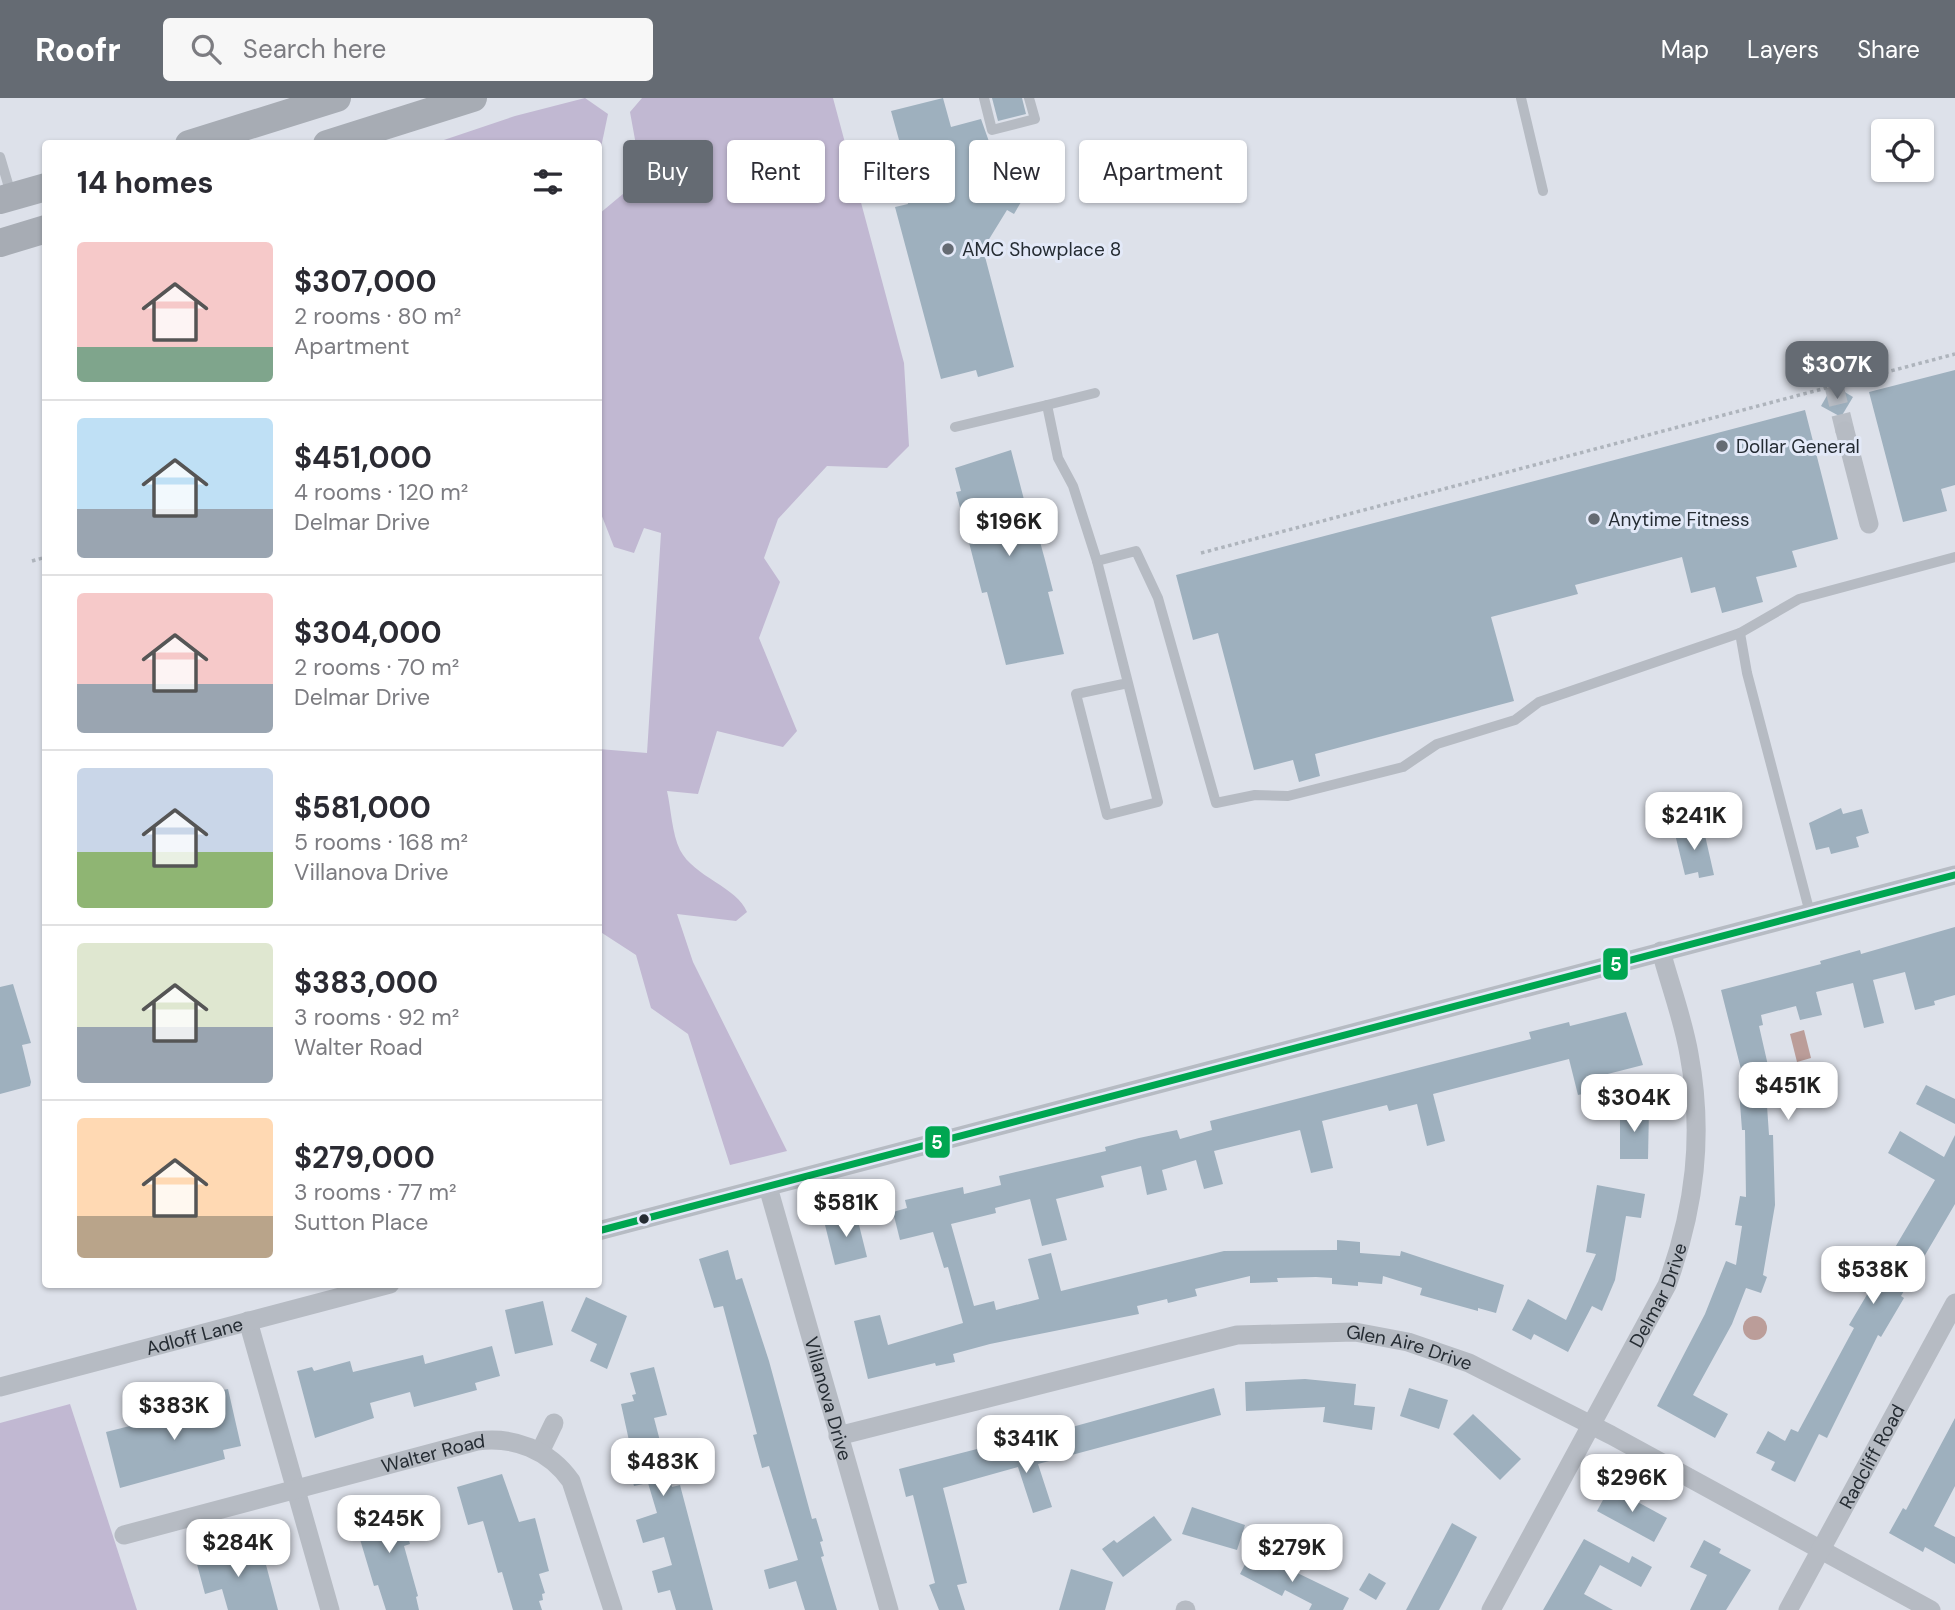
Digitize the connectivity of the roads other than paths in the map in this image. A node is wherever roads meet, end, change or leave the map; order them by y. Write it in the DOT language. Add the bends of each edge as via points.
graph roads {
  1 [pos="337,98"];
  2 [pos="473,98"];
  3 [pos="984,98"];
  4 [pos="1029,98"];
  5 [pos="1521,98"];
  6 [pos="202,140"];
  7 [pos="340,140"];
  8 [pos="0,157"];
  9 [pos="42,188"];
  10 [pos="1543,191"];
  11 [pos="6,199"];
  12 [pos="42,230"];
  13 [pos="0,243"];
  14 [pos="1096,393"];
  15 [pos="1047,405"];
  16 [pos="955,427"];
  17 [pos="1845,430"];
  18 [pos="1869,524"];
  19 [pos="1955,557"];
  20 [pos="1097,561"];
  21 [pos="1740,633"];
  22 [pos="1128,683"];
  23 [pos="1955,875"];
  24 [pos="1810,913"];
  25 [pos="1661,951"];
  26 [pos="768,1186"];
  27 [pos="602,1230"];
  28 [pos="375,1288"];
  29 [pos="1955,1303"];
  30 [pos="248,1321"];
  31 [pos="0,1387"];
  32 [pos="554,1423"];
  33 [pos="1591,1425"];
  34 [pos="838,1436"];
  35 [pos="540,1452"];
  36 [pos="295,1489"];
  37 [pos="124,1535"];
  38 [pos="1820,1550"];
  39 [pos="330,1610"];
  40 [pos="612,1610"];
  41 [pos="889,1610"];
  42 [pos="1491,1610"];
  43 [pos="1788,1610"];
  44 [pos="1931,1610"];
  1 -- 6 [label="main road"];
  2 -- 7 [label="main road"];
  3 -- 4 [label="lane" via="992,130 1035,119"];
  5 -- 10 [label="lane"];
  8 -- 11 [label="lane"];
  9 -- 11 [label="main road"];
  12 -- 13 [label="main road"];
  14 -- 15 [label="lane"];
  15 -- 16 [label="lane"];
  15 -- 20 [label="lane" via="1058,458 1073,486"];
  17 -- 18 [label="street"];
  19 -- 21 [label="lane" via="1799,599"];
  20 -- 21 [label="lane" via="1136,551 1158,598 1216,803 1255,795 1288,796 1403,767 1437,744 1515,720 1539,702"];
  20 -- 22 [label="lane"];
  21 -- 24 [label="lane"];
  22 -- 22 [label="lane" via="1158,802 1107,815 1076,694"];
  23 -- 24 [label="street"];
  24 -- 25 [label="street"];
  25 -- 26 [label="street"];
  25 -- 33 [label="street, Delmar Drive" via="1689,1052 1696,1106 1693,1195 1667,1284"];
  26 -- 27 [label="street"];
  26 -- 34 [label="street, Villanova Drive"];
  28 -- 30 [label="street, Adloff Lane"];
  29 -- 38 [label="street, Radcliff Road"];
  30 -- 31 [label="street, Adloff Lane"];
  30 -- 36 [label="street"];
  32 -- 35 [label="street"];
  33 -- 34 [label="street, Glen Aire Drive" via="1469,1363 1408,1342 1355,1332 1296,1332 1237,1335"];
  33 -- 38 [label="street, Glen Aire Drive"];
  33 -- 42 [label="street, Delmar Drive"];
  34 -- 41 [label="street, Villanova Drive"];
  35 -- 36 [label="street, Walter Road" via="506,1440 477,1441"];
  35 -- 40 [label="street" via="562,1468 578,1496"];
  36 -- 37 [label="street, Walter Road"];
  36 -- 39 [label="street"];
  38 -- 43 [label="street, Radcliff Road"];
  38 -- 44 [label="street, Glen Aire Drive"];
}
